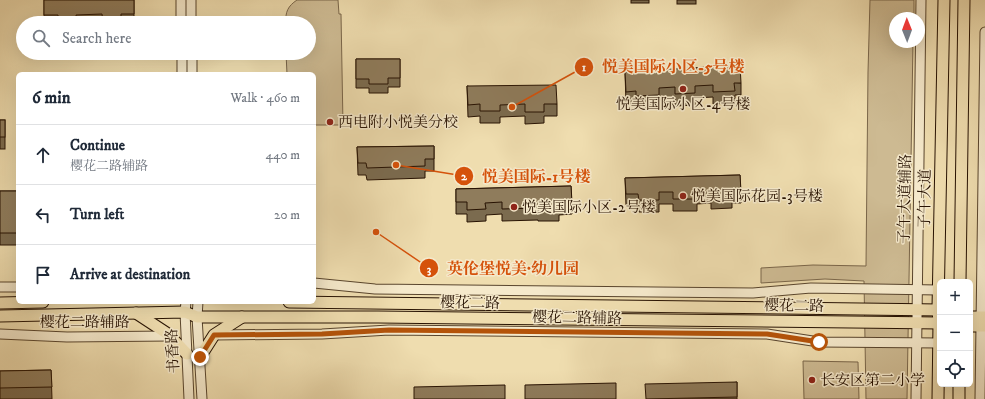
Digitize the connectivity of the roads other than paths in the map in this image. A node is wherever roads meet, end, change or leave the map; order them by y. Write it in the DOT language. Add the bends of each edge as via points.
graph roads {
  1 [pos="181,0"];
  2 [pos="191,0"];
  3 [pos="921,0"];
  4 [pos="944,0"];
  5 [pos="964,0"];
  6 [pos="181,16"];
  7 [pos="191,16"];
  8 [pos="985,32"];
  9 [pos="182,60"];
  10 [pos="192,60"];
  11 [pos="182,72"];
  12 [pos="192,72"];
  13 [pos="939,279"];
  14 [pos="960,279"];
  15 [pos="316,283"];
  16 [pos="16,286"];
  17 [pos="0,287"];
  18 [pos="918,290"];
  19 [pos="937,290"];
  20 [pos="316,302"];
  21 [pos="0,303"];
  22 [pos="16,303"];
  23 [pos="198,304"];
  24 [pos="185,307"];
  25 [pos="917,309"];
  26 [pos="937,309"];
  27 [pos="136,313"];
  28 [pos="0,316"];
  29 [pos="197,317"];
  30 [pos="242,317"];
  31 [pos="979,322"];
  32 [pos="917,323"];
  33 [pos="937,323"];
  34 [pos="0,334"];
  35 [pos="214,335"];
  36 [pos="170,336"];
  37 [pos="917,343"];
  38 [pos="937,343"];
  39 [pos="939,351"];
  40 [pos="187,354"];
  41 [pos="200,357"];
  42 [pos="959,387"];
  43 [pos="189,399"];
  44 [pos="202,399"];
  45 [pos="916,399"];
  46 [pos="938,399"];
  47 [pos="959,399"];
  48 [pos="980,399"];
  1 -- 6 [label="street"];
  2 -- 7 [label="street"];
  3 -- 18 [label="street, 子午大道辅路"];
  4 -- 13 [label="main road, 子午大道"];
  5 -- 14 [label="main road"];
  8 -- 31 [label="street"];
  9 -- 11 [label="street"];
  10 -- 12 [label="street"];
  15 -- 18 [label="street, 樱花二路辅路" via="375,289 745,293 811,288"];
  16 -- 17 [label="street"];
  18 -- 19 [label="street, 樱花二路辅路"];
  18 -- 25 [label="street, 子午大道辅路"];
  20 -- 25 [label="main road, 樱花二路"];
  21 -- 22 [label="main road"];
  23 -- 29 [label="street, 书香路"];
  24 -- 27 [label="main road, 樱花二路"];
  24 -- 29 [label="main road, 樱花二路"];
  24 -- 40 [label="street, 书香路"];
  25 -- 26 [label="main road, 樱花二路"];
  25 -- 32 [label="street, 子午大道辅路"];
  27 -- 28 [label="main road, 樱花二路"];
  27 -- 36 [label="main road"];
  29 -- 30 [label="main road, 樱花二路"];
  29 -- 41 [label="street, 书香路"];
  30 -- 32 [label="main road, 樱花二路"];
  30 -- 35 [label="main road"];
  31 -- 48 [label="street"];
  32 -- 33 [label="main road, 樱花二路"];
  32 -- 37 [label="street, 子午大道辅路"];
  34 -- 36 [label="street, 樱花二路辅路" via="67,337"];
  35 -- 37 [label="street, 樱花二路辅路" via="428,330 767,334 819,342"];
  35 -- 41 [label="main road"];
  36 -- 40 [label="main road"];
  37 -- 38 [label="street, 樱花二路辅路"];
  37 -- 45 [label="street, 子午大道辅路"];
  39 -- 46 [label="main road, 子午大道"];
  40 -- 43 [label="street, 书香路"];
  41 -- 44 [label="street, 书香路"];
  42 -- 47 [label="main road"];
}
